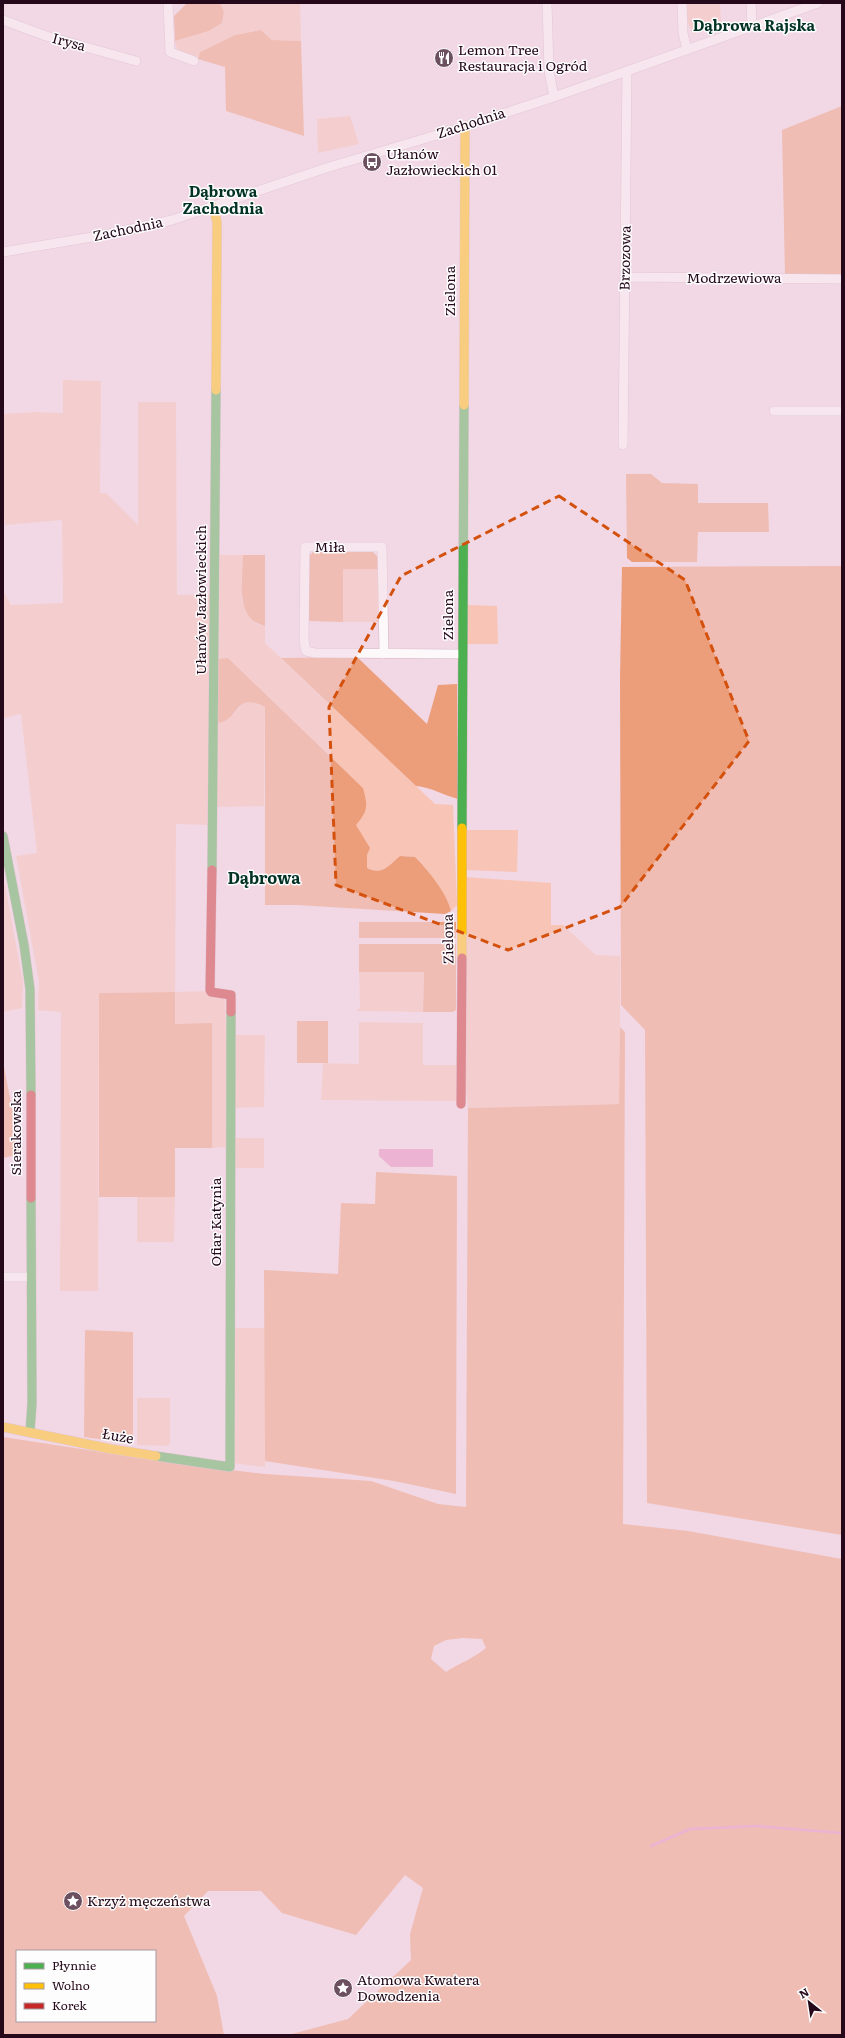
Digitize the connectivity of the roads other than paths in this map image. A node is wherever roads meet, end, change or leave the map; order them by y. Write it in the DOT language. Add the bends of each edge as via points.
graph roads {
  1 [pos="168,3"];
  2 [pos="547,3"];
  3 [pos="682,3"];
  4 [pos="751,3"];
  5 [pos="818,3"];
  6 [pos="3,20"];
  7 [pos="752,26"];
  8 [pos="687,50"];
  9 [pos="136,61"];
  10 [pos="194,61"];
  11 [pos="627,71"];
  12 [pos="554,97"];
  13 [pos="465,126"];
  14 [pos="213,207"];
  15 [pos="3,252"];
  16 [pos="625,278"];
  17 [pos="842,279"];
  18 [pos="774,411"];
  19 [pos="842,411"];
  20 [pos="623,445"];
  21 [pos="384,654"];
  22 [pos="462,654"];
  23 [pos="3,836"];
  24 [pos="212,993"];
  25 [pos="461,1104"];
  26 [pos="3,1277"];
  27 [pos="31,1277"];
  28 [pos="3,1428"];
  29 [pos="30,1432"];
  30 [pos="230,1467"];
  1 -- 10 [label="street" via="170,52"];
  2 -- 12 [label="street" via="548,71"];
  3 -- 8 [label="street" via="683,33"];
  4 -- 7 [label="street"];
  5 -- 7 [label="street, Zachodnia"];
  6 -- 9 [label="street, Irysa" via="46,36"];
  7 -- 8 [label="street, Zachodnia"];
  8 -- 11 [label="street, Zachodnia"];
  11 -- 12 [label="street, Zachodnia"];
  11 -- 16 [label="street, Brzozowa"];
  12 -- 13 [label="street, Zachodnia"];
  13 -- 14 [label="street, Zachodnia" via="326,168"];
  13 -- 22 [label="street, Zielona"];
  14 -- 15 [label="street, Zachodnia" via="132,229"];
  14 -- 24 [label="street, Ułanów Jazłowieckich" via="217,230 210,990"];
  16 -- 17 [label="street, Modrzewiowa"];
  16 -- 20 [label="street, Brzozowa"];
  18 -- 19 [label="street"];
  21 -- 21 [label="street, Miła" via="306,651 305,547 382,547"];
  21 -- 22 [label="street, Miła"];
  22 -- 25 [label="street, Zielona"];
  23 -- 27 [label="street, Sierakowska" via="30,989"];
  24 -- 30 [label="street, Ofiar Katynia" via="231,995"];
  26 -- 27 [label="street"];
  27 -- 29 [label="street, Sierakowska"];
  28 -- 29 [label="street, Łuże"];
  29 -- 30 [label="street, Łuże" via="111,1449"];
}
